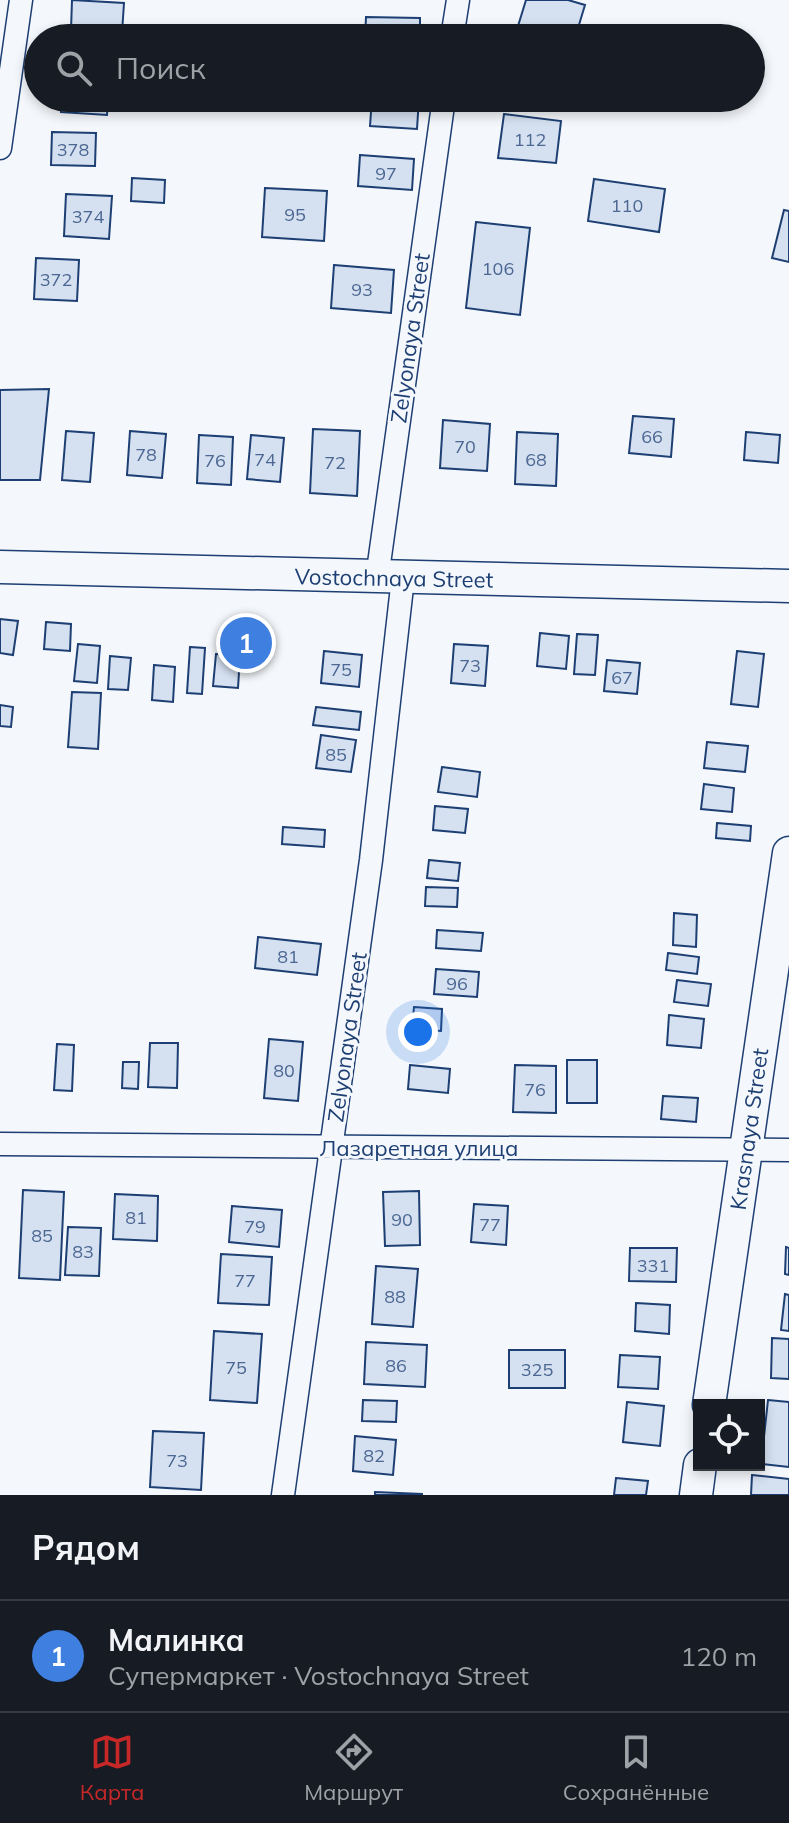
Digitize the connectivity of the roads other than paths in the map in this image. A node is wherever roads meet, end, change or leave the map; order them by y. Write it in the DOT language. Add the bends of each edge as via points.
graph roads {
  1 [pos="21,0"];
  2 [pos="458,0"];
  3 [pos="454,24"];
  4 [pos="442,112"];
  5 [pos="0,148"];
  6 [pos="0,567"];
  7 [pos="390,578"];
  8 [pos="789,586"];
  9 [pos="789,853"];
  10 [pos="0,1144"];
  11 [pos="746,1147"];
  12 [pos="331,1148"];
  13 [pos="789,1150"];
  14 [pos="710,1399"];
  15 [pos="699,1471"];
  16 [pos="283,1495"];
  17 [pos="696,1495"];
  1 -- 5 [label="street"];
  2 -- 3 [label="street"];
  4 -- 7 [label="street, Zelyonaya Street"];
  6 -- 7 [label="street, Vostochnaya Street"];
  7 -- 8 [label="street, Vostochnaya Street"];
  7 -- 12 [label="street, Zelyonaya Street" via="371,860"];
  9 -- 11 [label="street, Krasnaya Street"];
  10 -- 12 [label="street, Лазаретная улица"];
  11 -- 12 [label="street, Лазаретная улица"];
  11 -- 13 [label="street, Лазаретная улица"];
  11 -- 14 [label="street, Krasnaya Street"];
  12 -- 16 [label="street, Zelyonaya Street"];
  15 -- 17 [label="street"];
}
